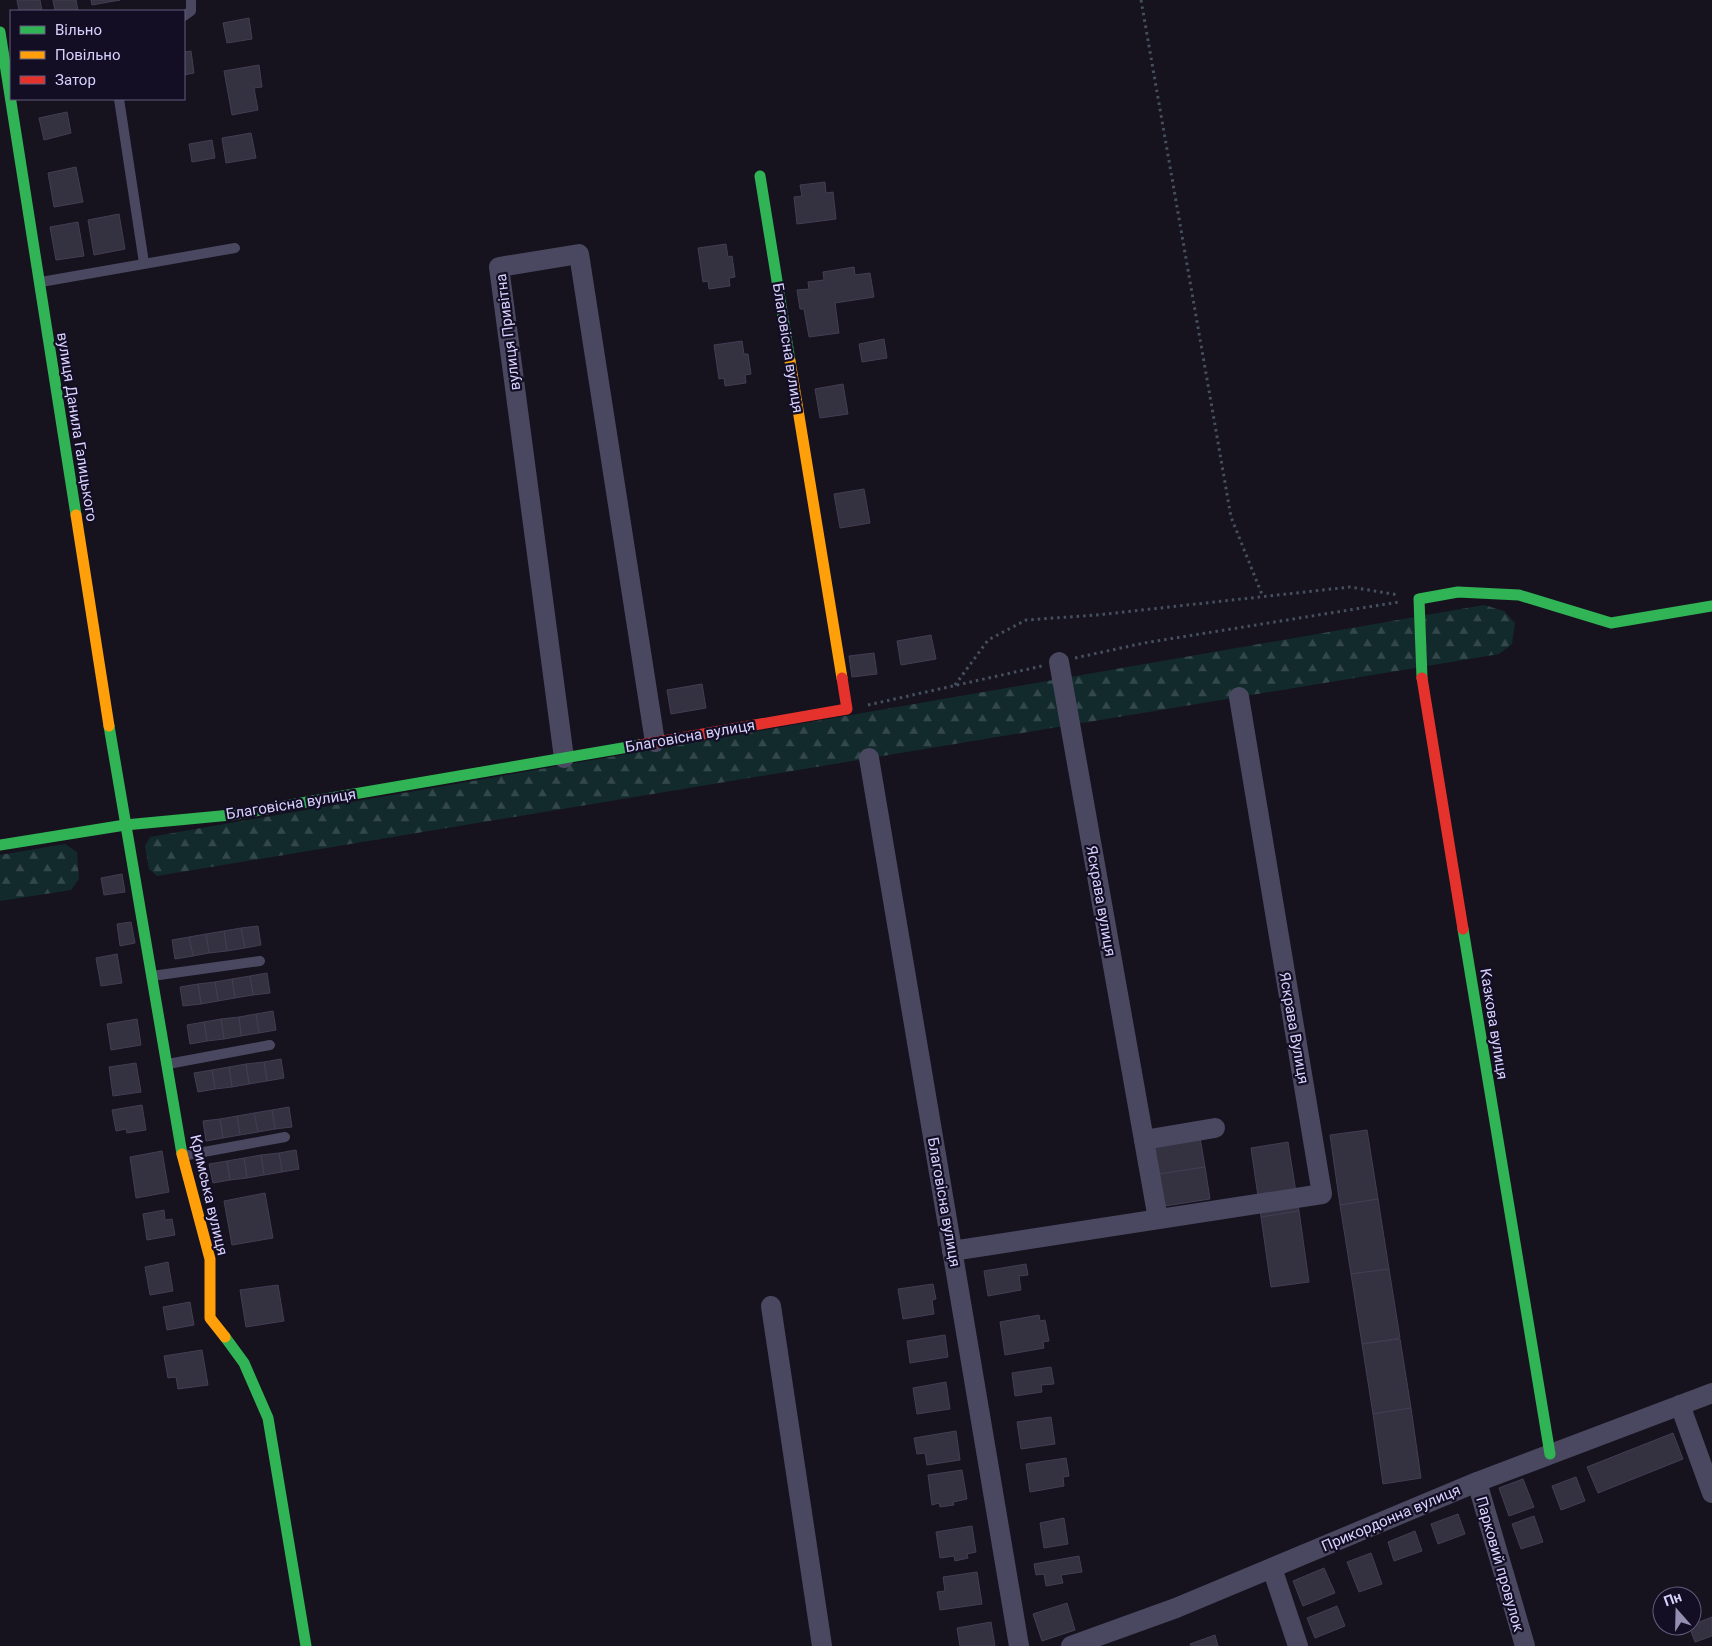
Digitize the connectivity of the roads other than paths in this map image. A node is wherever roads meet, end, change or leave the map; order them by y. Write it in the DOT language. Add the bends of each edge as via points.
graph roads {
  1 [pos="191,0"];
  2 [pos="185,15"];
  3 [pos="4,39"];
  4 [pos="10,80"];
  5 [pos="13,100"];
  6 [pos="119,100"];
  7 [pos="760,176"];
  8 [pos="235,248"];
  9 [pos="144,263"];
  10 [pos="40,282"];
  11 [pos="1712,606"];
  12 [pos="1059,662"];
  13 [pos="1239,697"];
  14 [pos="655,742"];
  15 [pos="564,758"];
  16 [pos="869,758"];
  17 [pos="125,825"];
  18 [pos="0,845"];
  19 [pos="260,960"];
  20 [pos="151,976"];
  21 [pos="270,1045"];
  22 [pos="167,1064"];
  23 [pos="1215,1128"];
  24 [pos="285,1137"];
  25 [pos="1144,1140"];
  26 [pos="182,1156"];
  27 [pos="1158,1219"];
  28 [pos="952,1251"];
  29 [pos="772,1306"];
  30 [pos="1712,1393"];
  31 [pos="1680,1405"];
  32 [pos="1550,1454"];
  33 [pos="1476,1482"];
  34 [pos="1712,1494"];
  35 [pos="1272,1568"];
  36 [pos="306,1646"];
  37 [pos="822,1646"];
  38 [pos="1019,1646"];
  39 [pos="1071,1646"];
  40 [pos="1298,1646"];
  41 [pos="1525,1646"];
  1 -- 2 [label="lane" via="191,11"];
  3 -- 4 [label="street, вулиця Данила Галицького"];
  5 -- 10 [label="street, вулиця Данила Галицького"];
  6 -- 9 [label="lane"];
  7 -- 14 [label="street, Благовісна вулиця" via="847,709"];
  8 -- 9 [label="lane"];
  9 -- 10 [label="lane"];
  10 -- 17 [label="street, вулиця Данила Галицького"];
  11 -- 32 [label="street, Казкова вулиця" via="1611,623 1519,596 1458,592 1419,598 1422,684"];
  12 -- 25 [label="street, Яскрава вулиця"];
  13 -- 27 [label="street, Яскрава Вулиця" via="1322,1194"];
  14 -- 15 [label="street, Благовісна вулиця"];
  14 -- 15 [label="street, вулиця Привітна" via="579,254 499,267"];
  15 -- 17 [label="street, Благовісна вулиця" via="231,815"];
  16 -- 28 [label="street, Благовісна вулиця"];
  17 -- 18 [label="street, Благовісна вулиця"];
  17 -- 20 [label="street, Кримська вулиця"];
  19 -- 20 [label="lane"];
  20 -- 22 [label="street, Кримська вулиця"];
  21 -- 22 [label="lane"];
  22 -- 26 [label="street, Кримська вулиця"];
  23 -- 25 [label="street"];
  24 -- 26 [label="lane"];
  25 -- 27 [label="street, Яскрава вулиця"];
  26 -- 36 [label="street, Кримська вулиця" via="210,1259 210,1318 244,1362 268,1418"];
  27 -- 28 [label="street"];
  28 -- 38 [label="street, Благовісна вулиця"];
  29 -- 37 [label="street"];
  30 -- 31 [label="street, Прикордонна вулиця"];
  31 -- 32 [label="street, Прикордонна вулиця"];
  31 -- 34 [label="street"];
  32 -- 33 [label="street, Прикордонна вулиця"];
  33 -- 35 [label="street, Прикордонна вулиця"];
  33 -- 41 [label="street, Парковий провулок"];
  35 -- 39 [label="street, Прикордонна вулиця" via="1176,1608"];
  35 -- 40 [label="street"];
}
